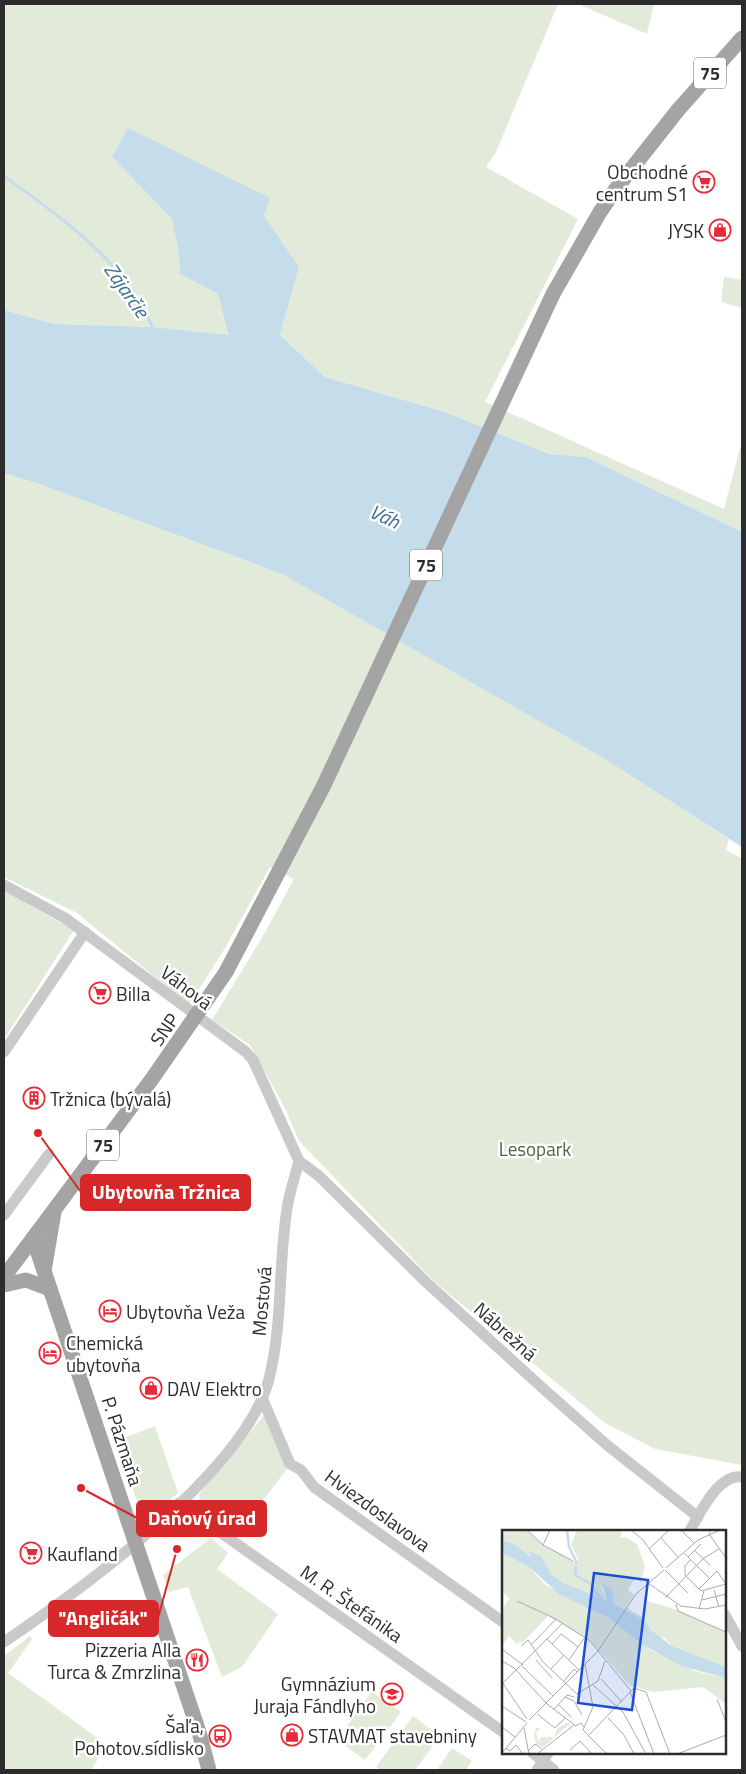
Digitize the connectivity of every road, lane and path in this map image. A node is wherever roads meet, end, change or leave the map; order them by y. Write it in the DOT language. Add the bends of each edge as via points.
graph roads {
  1 [pos="742,38"];
  2 [pos="4,885"];
  3 [pos="85,932"];
  4 [pos="4,1052"];
  5 [pos="49,1154"];
  6 [pos="300,1161"];
  7 [pos="54,1210"];
  8 [pos="4,1215"];
  9 [pos="33,1238"];
  10 [pos="44,1272"];
  11 [pos="4,1277"];
  12 [pos="4,1285"];
  13 [pos="50,1288"];
  14 [pos="263,1400"];
  15 [pos="742,1477"];
  16 [pos="179,1503"];
  17 [pos="698,1517"];
  18 [pos="690,1530"];
  19 [pos="135,1543"];
  20 [pos="726,1617"];
  21 [pos="502,1621"];
  22 [pos="4,1642"];
  23 [pos="742,1646"];
  24 [pos="502,1731"];
  25 [pos="543,1761"];
  26 [pos="209,1770"];
  27 [pos="554,1770"];
  1 -- 7 [label="main road, SNP / 75" via="658,134 600,212 528,345 324,785 249,932 216,989"];
  2 -- 3 [label="street, Váhová" via="56,912"];
  3 -- 4 [label="street"];
  3 -- 6 [label="street, Váhová" via="246,1052 253,1060"];
  5 -- 8 [label="street"];
  6 -- 14 [label="street, Mostová" via="287,1208 275,1347"];
  6 -- 17 [label="street, Nábrežná" via="547,1392 607,1445"];
  7 -- 9 [label="main road, SNP / 75"];
  7 -- 10 [label="main road"];
  9 -- 10 [label="main road, P. Pázmaňa"];
  9 -- 11 [label="main road, SNP / 75"];
  10 -- 13 [label="main road, P. Pázmaňa"];
  12 -- 13 [label="main road" via="26,1280"];
  13 -- 19 [label="main road, P. Pázmaňa"];
  14 -- 16 [label="street, Mostová" via="235,1445"];
  14 -- 21 [label="street, Hviezdoslavova" via="290,1464 301,1470 314,1487"];
  15 -- 17 [label="street" via="720,1483"];
  16 -- 19 [label="street, Mostová"];
  16 -- 24 [label="street, M. R. Štefánika"];
  17 -- 18 [label="street"];
  19 -- 22 [label="street, Mostová"];
  19 -- 26 [label="main road, P. Pázmaňa"];
  20 -- 23 [label="street"];
  25 -- 27 [label="street"];
}
